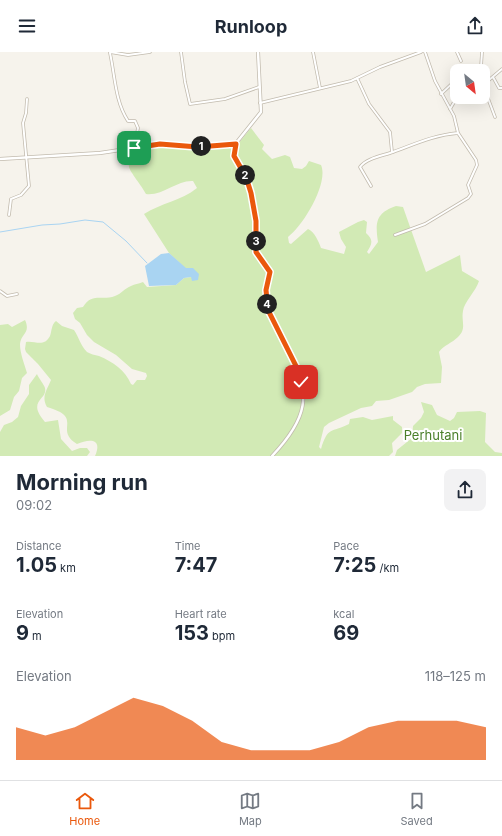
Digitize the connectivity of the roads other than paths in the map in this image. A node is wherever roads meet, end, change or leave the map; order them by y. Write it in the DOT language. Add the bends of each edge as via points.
graph roads {
  1 [pos="110,52"];
  2 [pos="150,52"];
  3 [pos="181,52"];
  4 [pos="258,52"];
  5 [pos="313,52"];
  6 [pos="421,52"];
  7 [pos="425,52"];
  8 [pos="457,52"];
  9 [pos="482,52"];
  10 [pos="461,61"];
  11 [pos="481,64"];
  12 [pos="502,69"];
  13 [pos="493,77"];
  14 [pos="357,78"];
  15 [pos="490,80"];
  16 [pos="450,86"];
  17 [pos="259,87"];
  18 [pos="320,88"];
  19 [pos="502,88"];
  20 [pos="441,94"];
  21 [pos="27,99"];
  22 [pos="260,103"];
  23 [pos="453,104"];
  24 [pos="490,104"];
  25 [pos="450,109"];
  26 [pos="495,117"];
  27 [pos="458,133"];
  28 [pos="236,144"];
  29 [pos="134,148"];
  30 [pos="392,152"];
  31 [pos="26,158"];
  32 [pos="0,159"];
  33 [pos="371,186"];
  34 [pos="9,215"];
  35 [pos="395,236"];
  36 [pos="0,291"];
  37 [pos="17,294"];
  38 [pos="272,456"];
  1 -- 2 [label="street" via="128,55"];
  1 -- 29 [label="street" via="121,108 128,121 135,121 138,126"];
  3 -- 17 [label="street" via="190,104 225,99"];
  4 -- 17 [label="street"];
  5 -- 18 [label="street"];
  6 -- 14 [label="street"];
  7 -- 20 [label="street"];
  8 -- 10 [label="street"];
  9 -- 11 [label="street"];
  12 -- 13 [label="street"];
  13 -- 15 [label="street"];
  13 -- 19 [label="street" via="499,88"];
  14 -- 18 [label="street"];
  14 -- 30 [label="street" via="369,104 390,132"];
  16 -- 20 [label="street"];
  17 -- 22 [label="street"];
  18 -- 22 [label="street"];
  20 -- 25 [label="street"];
  21 -- 31 [label="street" via="23,123"];
  22 -- 28 [label="street" via="260,113"];
  23 -- 25 [label="street"];
  24 -- 26 [label="street"];
  25 -- 27 [label="street"];
  27 -- 30 [label="street" via="425,139"];
  27 -- 35 [label="street" via="477,163 468,185 470,197 425,224"];
  28 -- 29 [label="street" via="198,147 160,144"];
  28 -- 38 [label="street" via="234,156 246,177 251,193 256,221 256,252 270,272 266,290 268,310 300,374 303,392 303,407 298,422"];
  29 -- 31 [label="street"];
  30 -- 33 [label="street" via="375,157 360,166"];
  31 -- 32 [label="street"];
  31 -- 34 [label="street" via="29,186 24,193 11,199"];
  36 -- 37 [label="street" via="8,296"];
}
